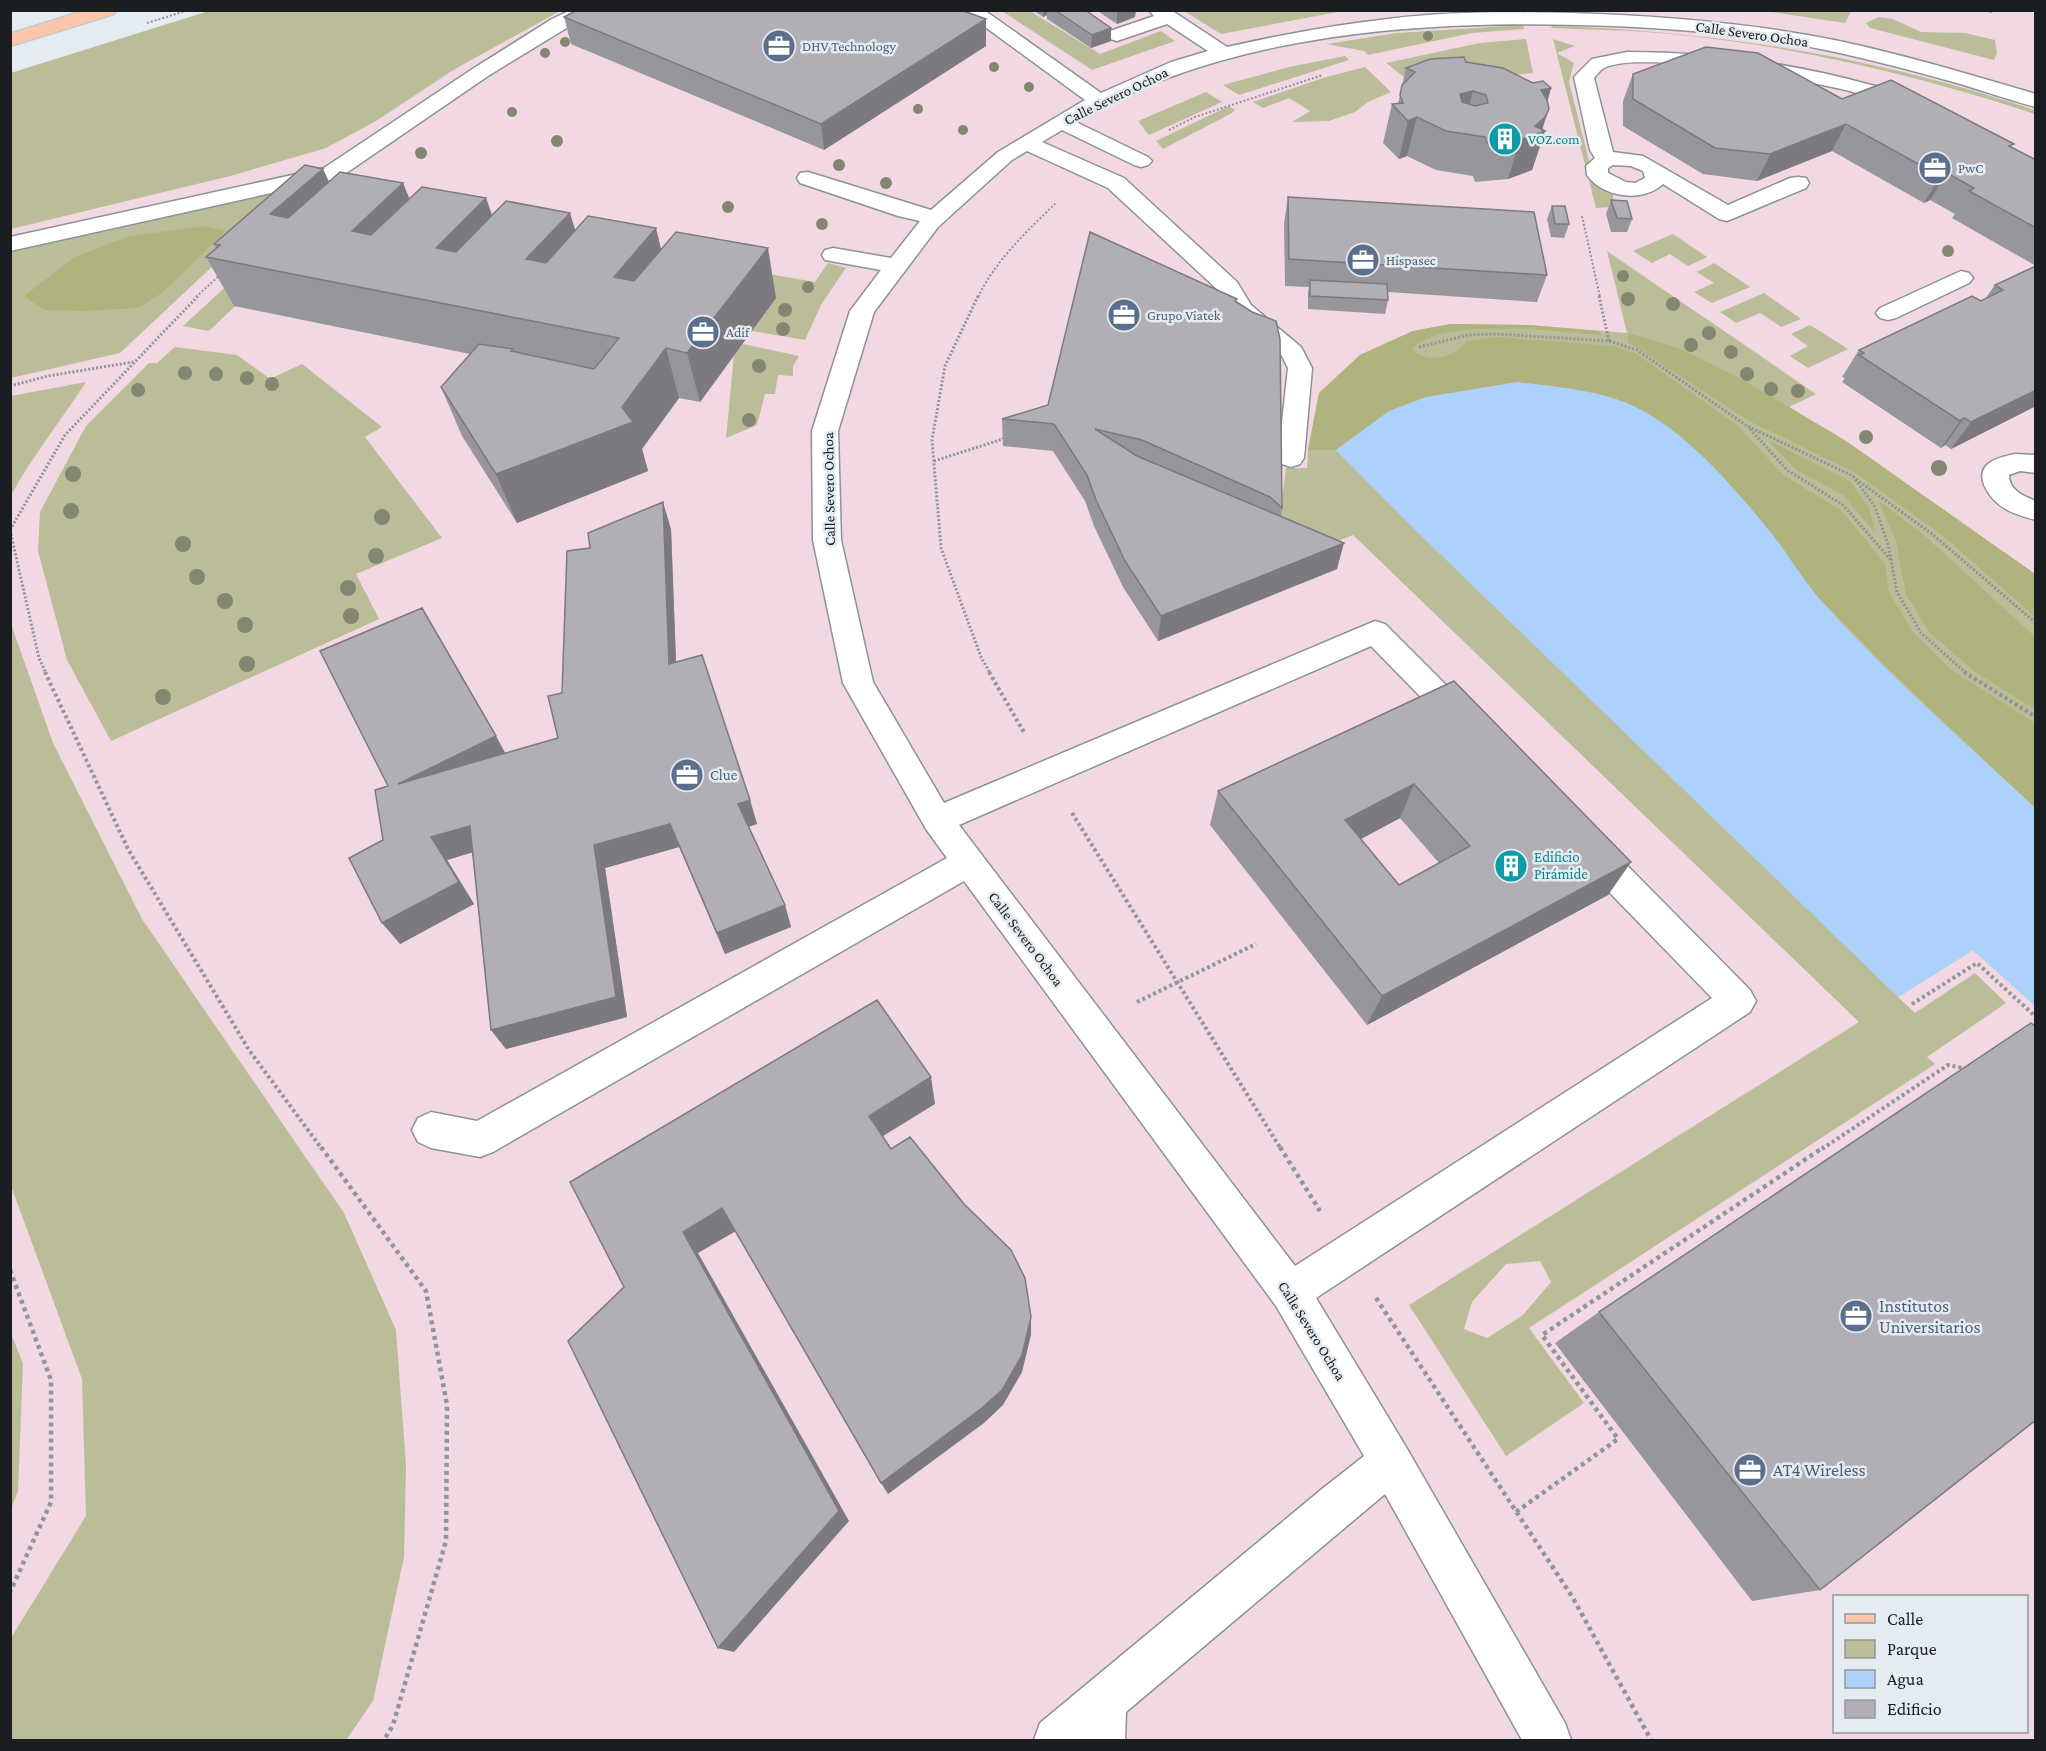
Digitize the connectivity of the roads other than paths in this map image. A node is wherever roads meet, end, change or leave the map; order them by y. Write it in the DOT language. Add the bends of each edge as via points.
graph roads {
  1 [pos="107,10"];
  2 [pos="587,10"];
  3 [pos="971,10"];
  4 [pos="1163,14"];
  5 [pos="1419,16"];
  6 [pos="1117,35"];
  7 [pos="10,40"];
  8 [pos="1224,53"];
  9 [pos="1042,59"];
  10 [pos="1020,69"];
  11 [pos="1100,101"];
  12 [pos="2036,101"];
  13 [pos="1928,113"];
  14 [pos="1061,122"];
  15 [pos="1026,143"];
  16 [pos="1607,159"];
  17 [pos="1141,161"];
  18 [pos="1653,168"];
  19 [pos="331,173"];
  20 [pos="365,177"];
  21 [pos="808,178"];
  22 [pos="1798,183"];
  23 [pos="934,218"];
  24 [pos="10,244"];
  25 [pos="833,255"];
  26 [pos="896,266"];
  27 [pos="1961,278"];
  28 [pos="1888,313"];
  29 [pos="1291,458"];
  30 [pos="2035,463"];
  31 [pos="2036,511"];
  32 [pos="1491,749"];
  33 [pos="937,820"];
  34 [pos="1565,825"];
  35 [pos="969,862"];
  36 [pos="431,1130"];
  37 [pos="1290,1292"];
  38 [pos="1391,1462"];
  39 [pos="1103,1721"];
  40 [pos="1057,1740"];
  41 [pos="1548,1740"];
  1 -- 7 [label="main road"];
  2 -- 19 [label="street" via="481,72"];
  3 -- 9 [label="street"];
  4 -- 6 [label="street"];
  4 -- 8 [label="street"];
  5 -- 8 [label="street, Calle Severo Ochoa"];
  5 -- 12 [label="street, Calle Severo Ochoa" via="1652,21 1750,32 1839,47"];
  8 -- 11 [label="street, Calle Severo Ochoa" via="1178,66"];
  9 -- 10 [label="street"];
  9 -- 11 [label="street"];
  11 -- 14 [label="street, Calle Severo Ochoa"];
  13 -- 16 [label="street" via="1899,99 1804,75 1653,57 1620,58 1597,63 1584,77 1600,150"];
  14 -- 15 [label="street, Calle Severo Ochoa"];
  14 -- 17 [label="street"];
  15 -- 23 [label="street, Calle Severo Ochoa" via="1005,156"];
  15 -- 29 [label="street" via="1116,183 1125,206 1229,287 1241,309 1292,352 1300,368"];
  16 -- 18 [label="street" via="1636,160"];
  16 -- 18 [label="street" via="1598,166 1598,175 1619,187 1647,188 1656,179"];
  18 -- 22 [label="street" via="1727,213"];
  19 -- 20 [label="street"];
  19 -- 24 [label="street"];
  21 -- 23 [label="street"];
  23 -- 26 [label="street, Calle Severo Ochoa"];
  25 -- 26 [label="street"];
  26 -- 33 [label="street, Calle Severo Ochoa" via="862,311 825,431 827,540 858,683"];
  27 -- 28 [label="street"];
  30 -- 31 [label="street" via="2005,464 1996,471 1994,480 2012,501"];
  32 -- 33 [label="street" via="1376,632"];
  33 -- 35 [label="street, Calle Severo Ochoa"];
  34 -- 37 [label="street" via="1738,1001"];
  35 -- 36 [label="street" via="480,1140"];
  35 -- 37 [label="street, Calle Severo Ochoa"];
  37 -- 38 [label="street, Calle Severo Ochoa"];
  38 -- 39 [label="street" via="1337,1504"];
  38 -- 41 [label="street, Calle Severo Ochoa"];
  39 -- 40 [label="street"];
}
